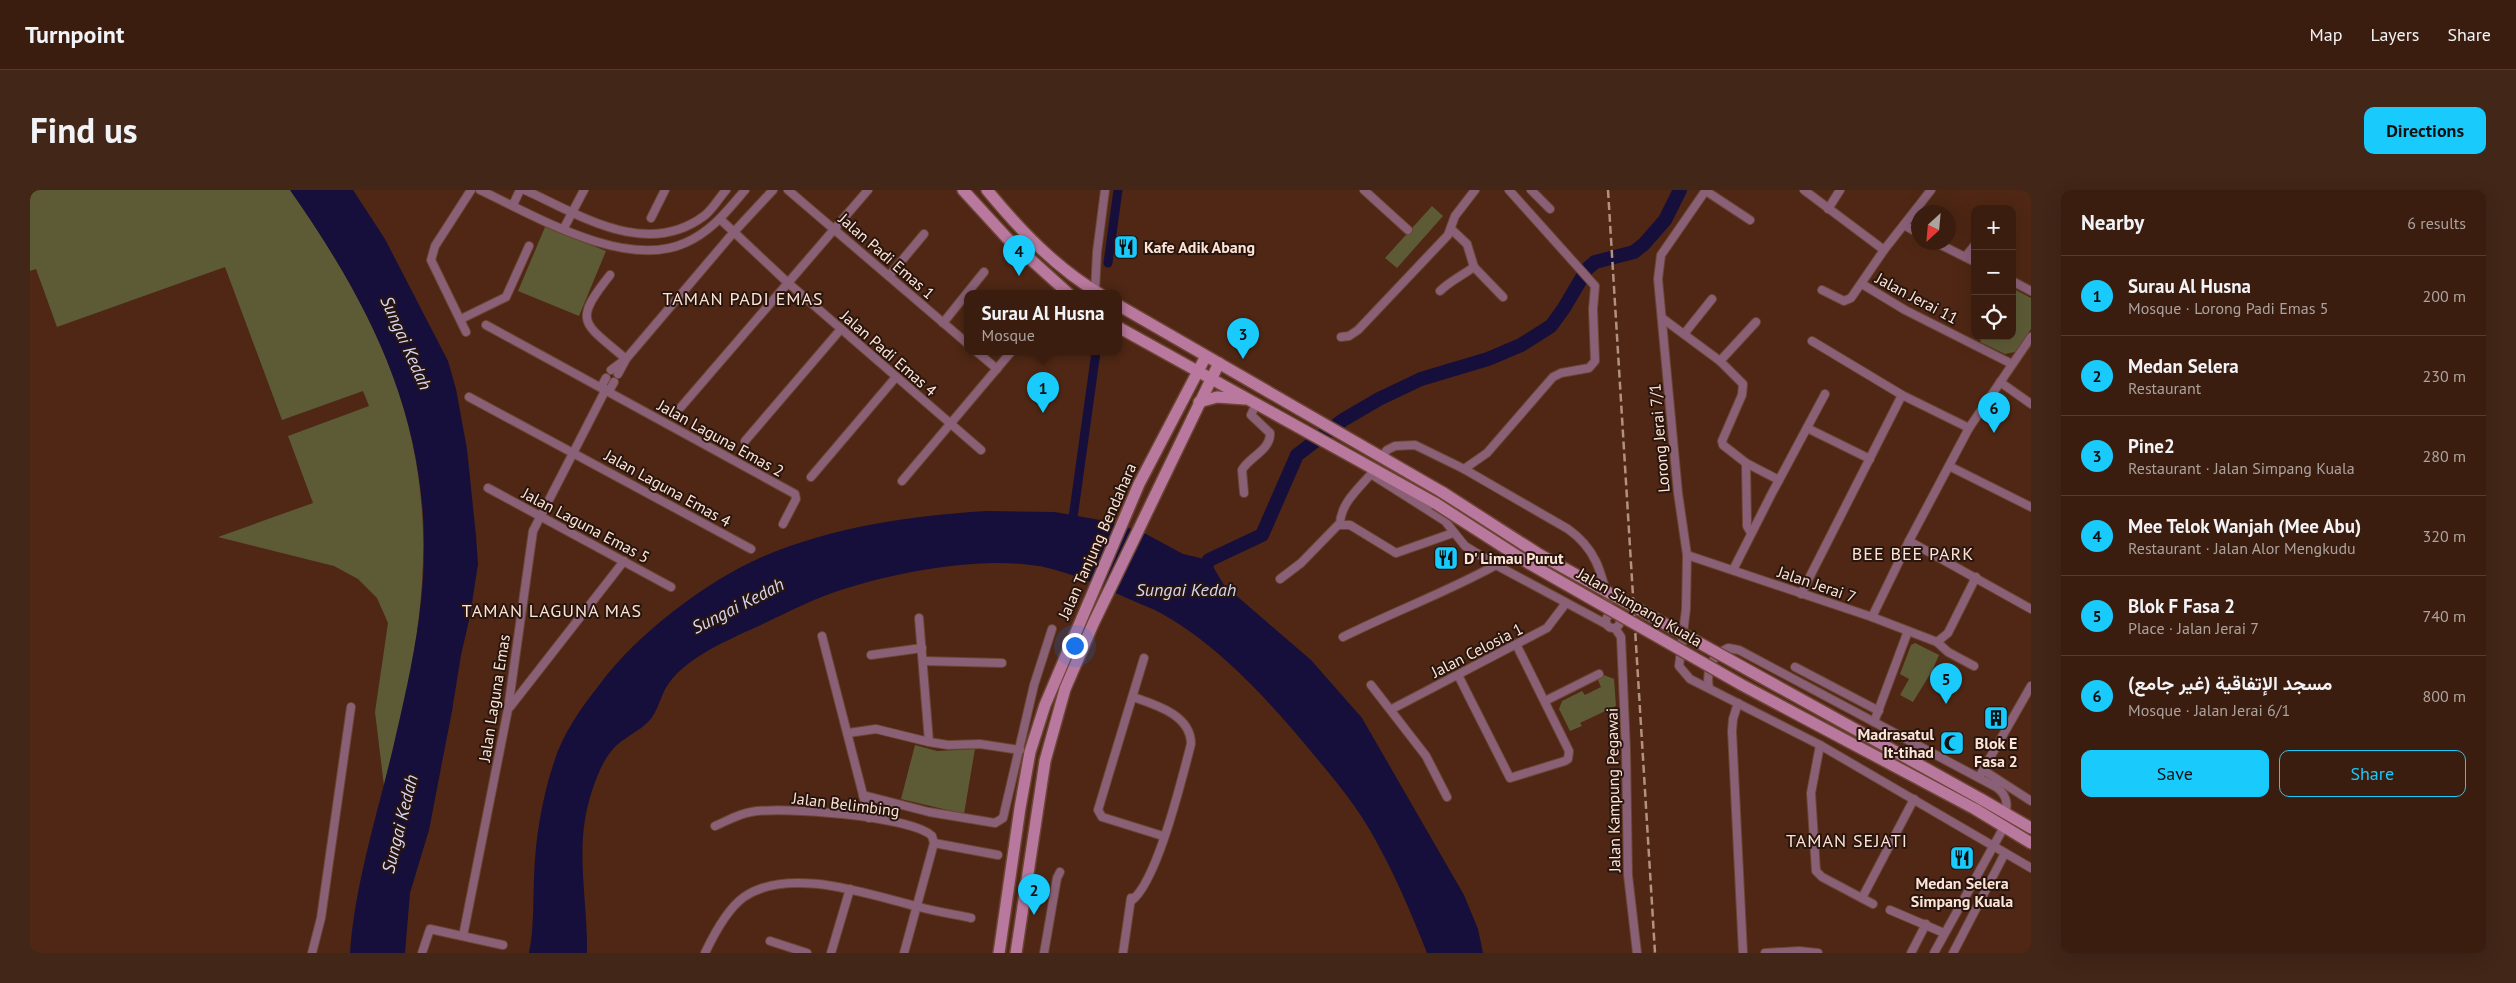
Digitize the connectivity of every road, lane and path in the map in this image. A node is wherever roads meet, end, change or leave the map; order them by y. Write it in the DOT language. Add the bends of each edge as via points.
graph roads {
  1 [pos="471,190"];
  2 [pos="480,190"];
  3 [pos="520,190"];
  4 [pos="525,190"];
  5 [pos="584,190"];
  6 [pos="665,190"];
  7 [pos="726,190"];
  8 [pos="745,190"];
  9 [pos="773,190"];
  10 [pos="788,190"];
  11 [pos="868,190"];
  12 [pos="963,190"];
  13 [pos="987,190"];
  14 [pos="1105,190"];
  15 [pos="1364,190"];
  16 [pos="1475,190"];
  17 [pos="1509,190"];
  18 [pos="1531,190"];
  19 [pos="1706,190"];
  20 [pos="1804,190"];
  21 [pos="1839,190"];
  22 [pos="1931,190"];
  23 [pos="512,206"];
  24 [pos="1828,208"];
  25 [pos="1550,210"];
  26 [pos="573,212"];
  27 [pos="652,218"];
  28 [pos="720,220"];
  29 [pos="1750,220"];
  30 [pos="1904,225"];
  31 [pos="564,228"];
  32 [pos="834,229"];
  33 [pos="1451,229"];
  34 [pos="1911,229"];
  35 [pos="1408,230"];
  36 [pos="734,233"];
  37 [pos="924,234"];
  38 [pos="529,246"];
  39 [pos="1884,250"];
  40 [pos="1951,250"];
  41 [pos="1971,250"];
  42 [pos="1965,257"];
  43 [pos="1971,260"];
  44 [pos="1474,267"];
  45 [pos="984,272"];
  46 [pos="610,275"];
  47 [pos="889,276"];
  48 [pos="788,282"];
  49 [pos="1862,284"];
  50 [pos="2016,284"];
  51 [pos="969,290"];
  52 [pos="1065,290"];
  53 [pos="1094,290"];
  54 [pos="1098,290"];
  55 [pos="1822,290"];
  56 [pos="1440,291"];
  57 [pos="2031,291"];
  58 [pos="964,296"];
  59 [pos="1502,297"];
  60 [pos="1712,299"];
  61 [pos="1122,307"];
  62 [pos="1662,318"];
  63 [pos="461,319"];
  64 [pos="943,322"];
  65 [pos="1756,322"];
  66 [pos="486,325"];
  67 [pos="841,329"];
  68 [pos="1122,329"];
  69 [pos="466,332"];
  70 [pos="1684,334"];
  71 [pos="1341,337"];
  72 [pos="2031,337"];
  73 [pos="964,340"];
  74 [pos="1812,341"];
  75 [pos="981,355"];
  76 [pos="1009,355"];
  77 [pos="1206,356"];
  78 [pos="626,359"];
  79 [pos="1720,361"];
  80 [pos="1181,362"];
  81 [pos="1219,363"];
  82 [pos="2012,364"];
  83 [pos="997,369"];
  84 [pos="615,372"];
  85 [pos="1198,372"];
  86 [pos="896,378"];
  87 [pos="1211,379"];
  88 [pos="610,380"];
  89 [pos="2000,382"];
  90 [pos="605,389"];
  91 [pos="1825,394"];
  92 [pos="1187,395"];
  93 [pos="1902,395"];
  94 [pos="468,397"];
  95 [pos="1199,402"];
  96 [pos="1252,402"];
  97 [pos="2031,404"];
  98 [pos="681,407"];
  99 [pos="951,425"];
  100 [pos="1807,428"];
  101 [pos="1969,428"];
  102 [pos="745,441"];
  103 [pos="981,450"];
  104 [pos="572,452"];
  105 [pos="1381,458"];
  106 [pos="1870,459"];
  107 [pos="1746,464"];
  108 [pos="1949,466"];
  109 [pos="1464,469"];
  110 [pos="1371,470"];
  111 [pos="811,477"];
  112 [pos="1778,480"];
  113 [pos="902,481"];
  114 [pos="488,488"];
  115 [pos="1244,493"];
  116 [pos="2031,507"];
  117 [pos="539,516"];
  118 [pos="783,524"];
  119 [pos="1340,525"];
  120 [pos="1453,533"];
  121 [pos="1752,533"];
  122 [pos="1909,541"];
  123 [pos="751,549"];
  124 [pos="1687,555"];
  125 [pos="624,561"];
  126 [pos="1496,565"];
  127 [pos="1733,570"];
  128 [pos="1976,578"];
  129 [pos="1280,579"];
  130 [pos="671,586"];
  131 [pos="1801,594"];
  132 [pos="1566,603"];
  133 [pos="2031,609"];
  134 [pos="1612,615"];
  135 [pos="1872,617"];
  136 [pos="919,618"];
  137 [pos="1606,624"];
  138 [pos="1616,628"];
  139 [pos="1052,629"];
  140 [pos="1908,631"];
  141 [pos="822,636"];
  142 [pos="1343,637"];
  143 [pos="1937,642"];
  144 [pos="1517,646"];
  145 [pos="922,648"];
  146 [pos="871,655"];
  147 [pos="1144,658"];
  148 [pos="922,661"];
  149 [pos="1002,663"];
  150 [pos="1974,666"];
  151 [pos="1795,667"];
  152 [pos="1599,674"];
  153 [pos="1458,675"];
  154 [pos="1372,685"];
  155 [pos="2031,686"];
  156 [pos="1709,688"];
  157 [pos="1133,697"];
  158 [pos="1545,701"];
  159 [pos="1738,703"];
  160 [pos="352,707"];
  161 [pos="508,708"];
  162 [pos="1392,709"];
  163 [pos="1879,711"];
  164 [pos="1874,722"];
  165 [pos="848,733"];
  166 [pos="929,742"];
  167 [pos="1820,745"];
  168 [pos="1017,749"];
  169 [pos="1030,752"];
  170 [pos="1981,774"];
  171 [pos="864,795"];
  172 [pos="1447,797"];
  173 [pos="1914,799"];
  174 [pos="2031,801"];
  175 [pos="1978,804"];
  176 [pos="2005,813"];
  177 [pos="869,818"];
  178 [pos="715,826"];
  179 [pos="2004,826"];
  180 [pos="2031,828"];
  181 [pos="1163,836"];
  182 [pos="2031,842"];
  183 [pos="934,843"];
  184 [pos="1993,846"];
  185 [pos="2005,853"];
  186 [pos="998,855"];
  187 [pos="1012,857"];
  188 [pos="1028,860"];
  189 [pos="2031,868"];
  190 [pos="1060,872"];
  191 [pos="850,889"];
  192 [pos="1862,898"];
  193 [pos="1873,904"];
  194 [pos="916,907"];
  195 [pos="1890,910"];
  196 [pos="971,918"];
  197 [pos="1926,924"];
  198 [pos="1944,933"];
  199 [pos="463,936"];
  200 [pos="770,941"];
  201 [pos="504,945"];
  202 [pos="312,953"];
  203 [pos="422,953"];
  204 [pos="705,953"];
  205 [pos="807,953"];
  206 [pos="831,953"];
  207 [pos="904,953"];
  208 [pos="999,953"];
  209 [pos="1016,953"];
  210 [pos="1044,953"];
  211 [pos="1123,953"];
  212 [pos="1637,953"];
  213 [pos="1743,953"];
  214 [pos="1766,953"];
  215 [pos="1818,953"];
  216 [pos="1911,953"];
  217 [pos="1934,953"];
  218 [pos="1953,953"];
  1 -- 63 [label="street" via="435,246 432,260"];
  2 -- 23 [label="street"];
  3 -- 23 [label="street"];
  4 -- 26 [label="street"];
  5 -- 26 [label="street"];
  6 -- 27 [label="street"];
  7 -- 26 [label="street" via="704,216 678,230 660,234 615,231"];
  8 -- 28 [label="street"];
  9 -- 36 [label="street"];
  10 -- 32 [label="street, Jalan Padi Emas 1"];
  11 -- 32 [label="street"];
  12 -- 52 [label="main road" via="1007,238"];
  13 -- 53 [label="main road" via="1032,241"];
  14 -- 54 [label="street" via="1097,252"];
  15 -- 35 [label="street"];
  16 -- 33 [label="street" via="1458,212"];
  17 -- 109 [label="street" via="1593,283 1595,361 1592,366 1553,377 1487,453"];
  18 -- 25 [label="street"];
  19 -- 29 [label="street"];
  19 -- 62 [label="street, Lorong Jerai 7/1" via="1661,255 1658,279"];
  20 -- 24 [label="street"];
  21 -- 24 [label="street"];
  22 -- 30 [label="street"];
  23 -- 31 [label="street"];
  24 -- 39 [label="street"];
  26 -- 31 [label="street"];
  28 -- 31 [label="street" via="684,244 656,250 620,248"];
  28 -- 36 [label="street, Jalan Padi Emas 4"];
  30 -- 34 [label="street"];
  30 -- 39 [label="street"];
  32 -- 47 [label="street, Jalan Padi Emas 1"];
  32 -- 48 [label="street"];
  33 -- 44 [label="street" via="1470,248"];
  33 -- 71 [label="street" via="1358,330"];
  36 -- 48 [label="street, Jalan Padi Emas 4"];
  36 -- 78 [label="street"];
  37 -- 47 [label="street"];
  38 -- 63 [label="street" via="506,297"];
  39 -- 49 [label="street"];
  40 -- 42 [label="street"];
  41 -- 42 [label="street"];
  42 -- 43 [label="street"];
  44 -- 56 [label="street"];
  44 -- 59 [label="street"];
  45 -- 51 [label="street"];
  46 -- 78 [label="street" via="591,299 585,315 597,335"];
  47 -- 64 [label="street, Jalan Padi Emas 1"];
  48 -- 67 [label="street, Jalan Padi Emas 4"];
  48 -- 98 [label="street"];
  49 -- 55 [label="street" via="1848,300"];
  49 -- 82 [label="street, Jalan Jerai 11" via="1905,310"];
  50 -- 57 [label="street"];
  58 -- 64 [label="street"];
  60 -- 70 [label="street"];
  61 -- 77 [label="main road, Jalan Simpang Kuala"];
  62 -- 70 [label="street"];
  62 -- 124 [label="street, Lorong Jerai 7/1" via="1678,494"];
  63 -- 69 [label="street"];
  64 -- 73 [label="street, Jalan Padi Emas 1"];
  65 -- 79 [label="street"];
  66 -- 90 [label="street"];
  67 -- 86 [label="street, Jalan Padi Emas 4"];
  67 -- 102 [label="street"];
  68 -- 80 [label="main road, Jalan Simpang Kuala"];
  70 -- 79 [label="street"];
  72 -- 82 [label="street"];
  74 -- 93 [label="street"];
  75 -- 83 [label="street"];
  76 -- 83 [label="street"];
  77 -- 81 [label="main road, Jalan Simpang Kuala"];
  77 -- 85 [label="main road, Jalan Tanjung Bendahara"];
  78 -- 84 [label="street"];
  79 -- 107 [label="street" via="1742,384 1742,395 1722,441"];
  80 -- 85 [label="main road, Jalan Simpang Kuala"];
  80 -- 92 [label="main road" via="1186,375"];
  81 -- 87 [label="main road, Jalan Tanjung Bendahara"];
  81 -- 105 [label="main road, Jalan Simpang Kuala"];
  82 -- 89 [label="street"];
  83 -- 99 [label="street"];
  85 -- 87 [label="main road, Jalan Simpang Kuala"];
  85 -- 92 [label="main road, Jalan Tanjung Bendahara"];
  86 -- 99 [label="street, Jalan Padi Emas 4"];
  86 -- 111 [label="street"];
  87 -- 95 [label="main road, Jalan Tanjung Bendahara"];
  87 -- 96 [label="main road, Jalan Simpang Kuala"];
  88 -- 90 [label="street, Jalan Laguna Emas"];
  89 -- 97 [label="street"];
  89 -- 101 [label="street"];
  90 -- 104 [label="street, Jalan Laguna Emas"];
  90 -- 118 [label="street, Jalan Laguna Emas 2" via="795,494 796,499"];
  91 -- 100 [label="street"];
  92 -- 169 [label="main road, Jalan Tanjung Bendahara" via="1139,484 1044,705"];
  93 -- 101 [label="street"];
  93 -- 106 [label="street"];
  94 -- 104 [label="street, Jalan Laguna Emas 4"];
  95 -- 96 [label="main road" via="1217,397"];
  95 -- 188 [label="main road, Jalan Tanjung Bendahara" via="1068,681 1053,730"];
  96 -- 110 [label="main road, Jalan Simpang Kuala"];
  96 -- 115 [label="street" via="1251,415 1270,433 1270,437 1242,470"];
  99 -- 103 [label="street, Jalan Padi Emas 4"];
  99 -- 113 [label="street"];
  100 -- 106 [label="street"];
  100 -- 112 [label="street"];
  101 -- 108 [label="street"];
  104 -- 117 [label="street, Jalan Laguna Emas"];
  104 -- 123 [label="street, Jalan Laguna Emas 4"];
  105 -- 109 [label="street" via="1386,450 1395,446 1414,445"];
  105 -- 175 [label="main road, Jalan Simpang Kuala, bridge" via="1442,492 1537,553"];
  106 -- 131 [label="street"];
  107 -- 112 [label="street"];
  107 -- 121 [label="street" via="1747,526"];
  108 -- 116 [label="street"];
  108 -- 122 [label="street"];
  109 -- 134 [label="street" via="1582,539 1599,565"];
  110 -- 119 [label="street" via="1346,504"];
  110 -- 120 [label="street" via="1441,518"];
  110 -- 175 [label="main road, Jalan Simpang Kuala, bridge" via="1435,502 1530,564 1742,685"];
  112 -- 121 [label="street"];
  114 -- 117 [label="street, Jalan Laguna Emas 5"];
  117 -- 125 [label="street, Jalan Laguna Emas 5"];
  117 -- 161 [label="street, Jalan Laguna Emas" via="533,531"];
  119 -- 120 [label="street" via="1350,525 1396,553"];
  119 -- 129 [label="street"];
  120 -- 126 [label="street" via="1465,546"];
  121 -- 127 [label="street"];
  122 -- 128 [label="street"];
  122 -- 135 [label="street"];
  124 -- 127 [label="street, Jalan Jerai 7"];
  124 -- 156 [label="street, Lorong Jerai 7/1" via="1686,609 1679,666 1684,675"];
  125 -- 130 [label="street, Jalan Laguna Emas 5"];
  125 -- 161 [label="street"];
  126 -- 132 [label="street"];
  126 -- 142 [label="street"];
  127 -- 131 [label="street, Jalan Jerai 7"];
  128 -- 133 [label="street"];
  128 -- 143 [label="street" via="1948,633"];
  131 -- 135 [label="street, Jalan Jerai 7"];
  132 -- 137 [label="street"];
  132 -- 144 [label="street, Jalan Celosia 1" via="1547,628"];
  134 -- 137 [label="street"];
  134 -- 138 [label="street" via="1619,619"];
  135 -- 140 [label="street, Jalan Jerai 7"];
  136 -- 145 [label="street"];
  137 -- 138 [label="street"];
  138 -- 212 [label="street, Jalan Kampung Pegawai" via="1621,637 1628,875"];
  139 -- 168 [label="street"];
  140 -- 143 [label="street, Jalan Jerai 7"];
  140 -- 163 [label="street"];
  141 -- 165 [label="street"];
  143 -- 150 [label="street, Jalan Jerai 7"];
  144 -- 153 [label="street, Jalan Celosia 1"];
  144 -- 158 [label="street"];
  145 -- 146 [label="street"];
  145 -- 148 [label="street"];
  147 -- 157 [label="street"];
  148 -- 149 [label="street"];
  148 -- 166 [label="street"];
  151 -- 163 [label="street"];
  152 -- 158 [label="street"];
  153 -- 158 [label="street" via="1510,778 1568,759 1569,751"];
  153 -- 162 [label="street, Jalan Celosia 1"];
  154 -- 162 [label="street"];
  155 -- 170 [label="street"];
  156 -- 159 [label="street, Lorong Jerai 7/1"];
  156 -- 164 [label="street" via="1708,675 1714,659 1723,650 1734,648"];
  157 -- 181 [label="street" via="1170,712 1188,728 1191,736 1177,796"];
  157 -- 181 [label="street" via="1098,810 1102,817"];
  159 -- 167 [label="street, Lorong Jerai 7/1"];
  159 -- 213 [label="street" via="1732,731"];
  160 -- 202 [label="street" via="321,918"];
  161 -- 199 [label="street, Jalan Laguna Emas"];
  162 -- 172 [label="street" via="1426,756"];
  163 -- 164 [label="street"];
  164 -- 170 [label="street"];
  165 -- 166 [label="street" via="876,730"];
  165 -- 171 [label="street"];
  166 -- 168 [label="street"];
  167 -- 173 [label="street, Lorong Jerai 7/1"];
  167 -- 192 [label="street" via="1812,793 1816,871"];
  168 -- 169 [label="street"];
  168 -- 171 [label="street, Jalan Belimbing" via="1003,818 995,824 929,812"];
  169 -- 187 [label="main road, Jalan Tanjung Bendahara"];
  170 -- 174 [label="street"];
  170 -- 176 [label="street" via="2002,792 2007,805"];
  171 -- 177 [label="street"];
  173 -- 184 [label="street, Lorong Jerai 7/1"];
  173 -- 192 [label="street"];
  175 -- 176 [label="main road, Jalan Simpang Kuala"];
  175 -- 179 [label="main road, Jalan Simpang Kuala"];
  176 -- 180 [label="main road, Jalan Simpang Kuala"];
  177 -- 178 [label="street, Jalan Belimbing" via="774,809 741,814"];
  177 -- 183 [label="street, Jalan Belimbing" via="926,831"];
  179 -- 182 [label="main road, Jalan Simpang Kuala"];
  179 -- 184 [label="street"];
  181 -- 211 [label="street" via="1155,866 1138,896 1131,898"];
  183 -- 186 [label="street, Jalan Belimbing"];
  183 -- 194 [label="street"];
  184 -- 185 [label="street, Lorong Jerai 7/1"];
  184 -- 198 [label="street"];
  185 -- 189 [label="street, Lorong Jerai 7/1"];
  185 -- 218 [label="street"];
  187 -- 188 [label="main road"];
  187 -- 208 [label="main road, Jalan Tanjung Bendahara"];
  188 -- 209 [label="main road, Jalan Tanjung Bendahara"];
  190 -- 210 [label="street"];
  191 -- 194 [label="street"];
  191 -- 204 [label="street" via="794,884 764,887 734,906"];
  191 -- 206 [label="street"];
  192 -- 193 [label="street"];
  194 -- 196 [label="street"];
  194 -- 207 [label="street"];
  195 -- 197 [label="street"];
  197 -- 198 [label="street"];
  197 -- 216 [label="street"];
  198 -- 217 [label="street"];
  199 -- 201 [label="street"];
  199 -- 203 [label="street" via="430,929"];
  200 -- 205 [label="street"];
  214 -- 215 [label="street"];
}
